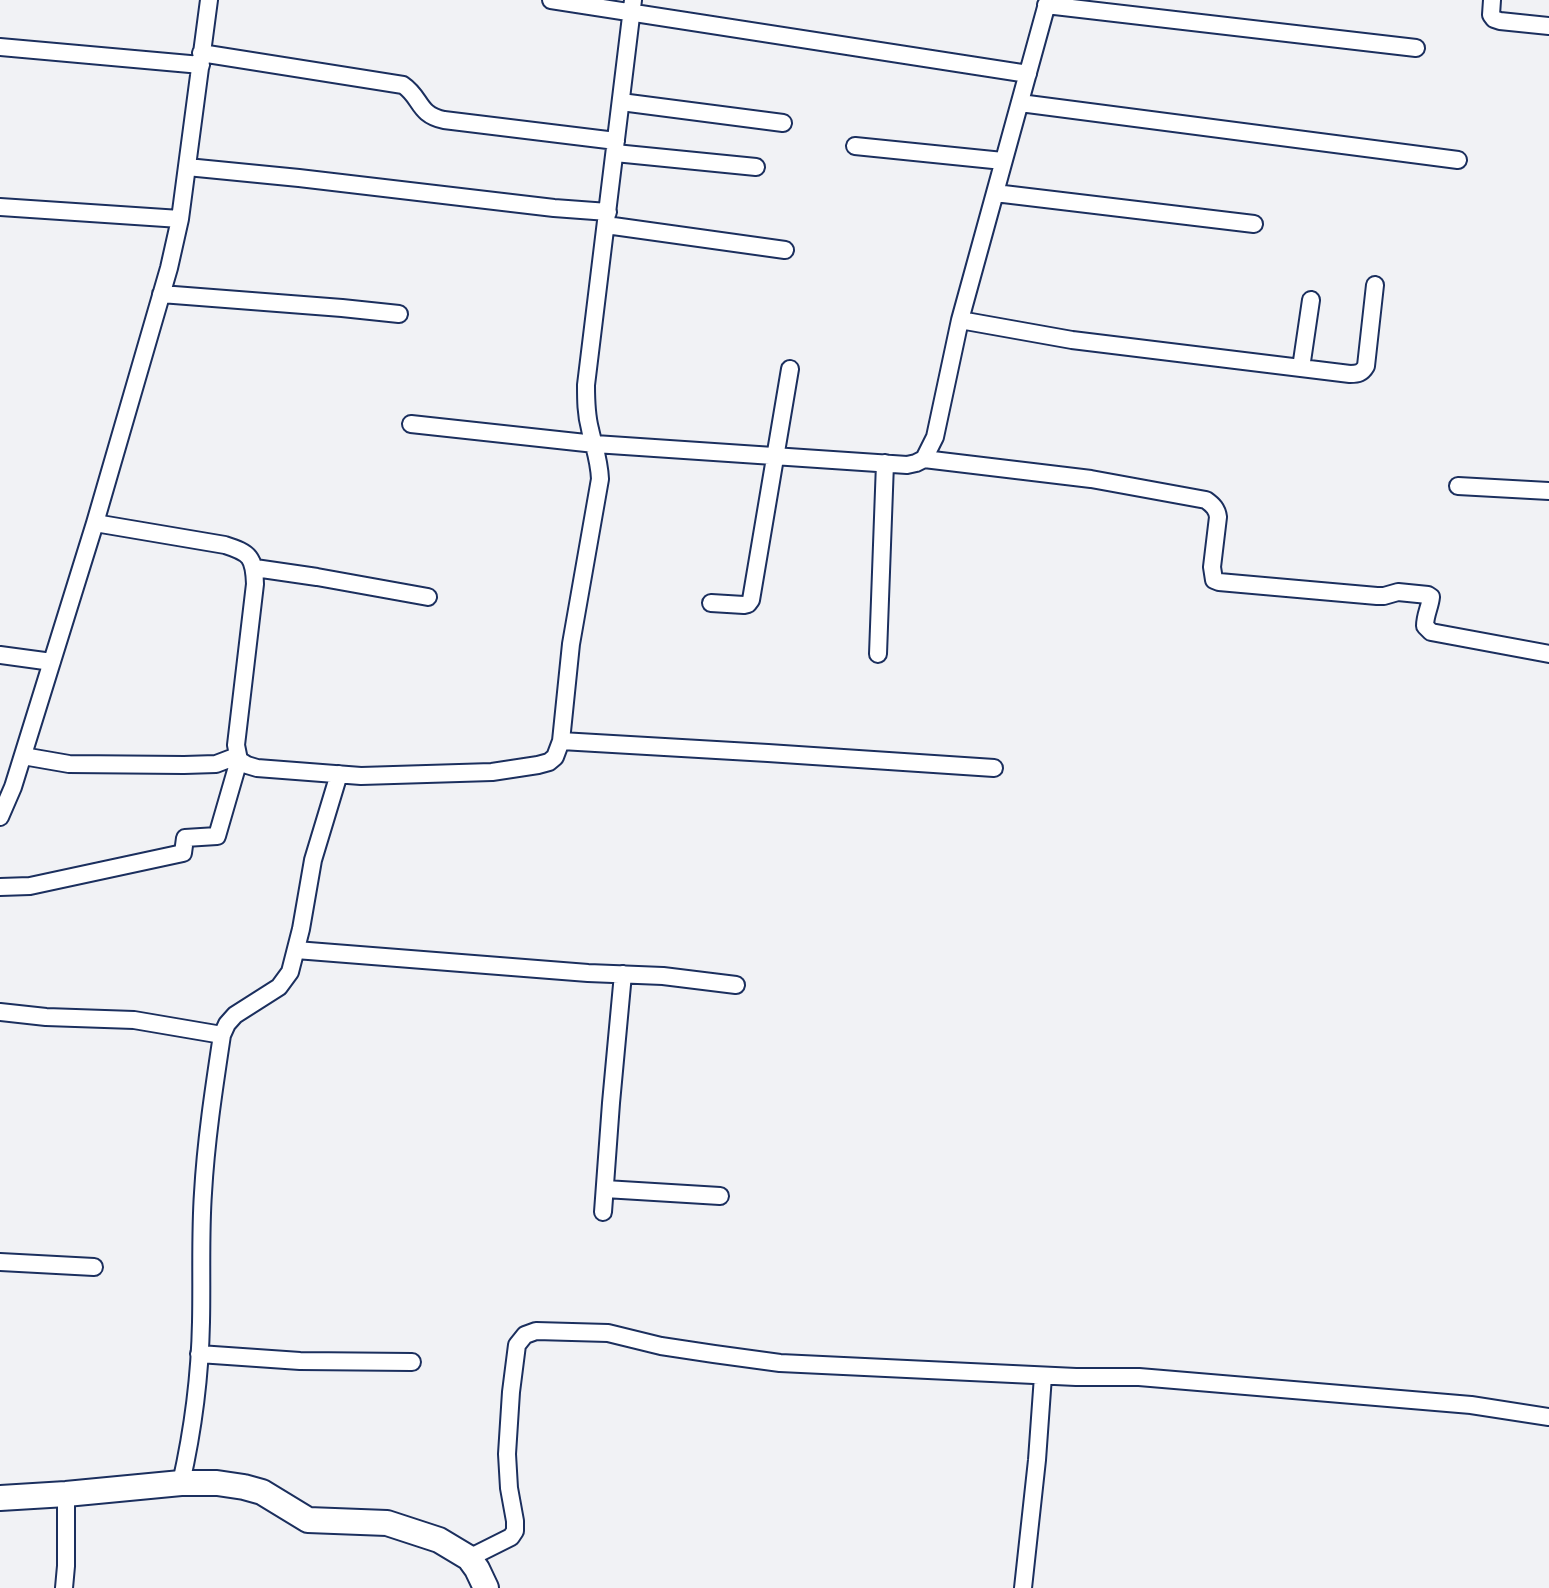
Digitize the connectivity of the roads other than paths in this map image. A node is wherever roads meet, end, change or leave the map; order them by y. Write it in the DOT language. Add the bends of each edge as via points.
graph roads {
  1 [pos="209,0"];
  2 [pos="551,0"];
  3 [pos="1492,0"];
  4 [pos="1047,2"];
  5 [pos="633,6"];
  6 [pos="1549,26"];
  7 [pos="0,47"];
  8 [pos="1416,48"];
  9 [pos="201,59"];
  10 [pos="1028,74"];
  11 [pos="621,102"];
  12 [pos="1020,103"];
  13 [pos="783,123"];
  14 [pos="855,146"];
  15 [pos="615,147"];
  16 [pos="1458,160"];
  17 [pos="1003,162"];
  18 [pos="187,167"];
  19 [pos="756,167"];
  20 [pos="995,192"];
  21 [pos="0,207"];
  22 [pos="607,218"];
  23 [pos="180,219"];
  24 [pos="1254,224"];
  25 [pos="785,250"];
  26 [pos="1375,286"];
  27 [pos="161,294"];
  28 [pos="1311,300"];
  29 [pos="399,314"];
  30 [pos="960,320"];
  31 [pos="1301,368"];
  32 [pos="790,369"];
  33 [pos="411,424"];
  34 [pos="595,444"];
  35 [pos="776,456"];
  36 [pos="924,459"];
  37 [pos="885,463"];
  38 [pos="1458,486"];
  39 [pos="1549,491"];
  40 [pos="94,523"];
  41 [pos="255,568"];
  42 [pos="428,597"];
  43 [pos="711,603"];
  44 [pos="878,654"];
  45 [pos="1549,654"];
  46 [pos="0,655"];
  47 [pos="52,662"];
  48 [pos="561,741"];
  49 [pos="23,756"];
  50 [pos="238,758"];
  51 [pos="994,768"];
  52 [pos="339,774"];
  53 [pos="0,817"];
  54 [pos="0,887"];
  55 [pos="296,950"];
  56 [pos="622,974"];
  57 [pos="736,985"];
  58 [pos="0,1012"];
  59 [pos="222,1035"];
  60 [pos="605,1189"];
  61 [pos="720,1196"];
  62 [pos="604,1212"];
  63 [pos="0,1262"];
  64 [pos="94,1267"];
  65 [pos="199,1354"];
  66 [pos="412,1362"];
  67 [pos="1043,1376"];
  68 [pos="1549,1417"];
  69 [pos="180,1483"];
  70 [pos="66,1494"];
  71 [pos="0,1498"];
  72 [pos="474,1556"];
  73 [pos="64,1588"];
  74 [pos="486,1588"];
  75 [pos="1022,1588"];
  1 -- 9 [label="street"];
  2 -- 5 [label="street"];
  3 -- 6 [label="street" via="1494,19"];
  4 -- 8 [label="street"];
  4 -- 10 [label="street"];
  5 -- 10 [label="street"];
  5 -- 11 [label="street"];
  7 -- 9 [label="street"];
  9 -- 15 [label="street" via="403,85 434,118"];
  9 -- 18 [label="street"];
  10 -- 12 [label="street"];
  11 -- 13 [label="street"];
  11 -- 15 [label="street"];
  12 -- 16 [label="street"];
  12 -- 17 [label="street"];
  14 -- 17 [label="street"];
  15 -- 19 [label="street"];
  15 -- 22 [label="street"];
  17 -- 20 [label="street"];
  18 -- 22 [label="street" via="554,208"];
  18 -- 23 [label="street"];
  20 -- 24 [label="street"];
  20 -- 30 [label="street"];
  21 -- 23 [label="street"];
  22 -- 25 [label="street"];
  22 -- 34 [label="street" via="586,385 586,409"];
  23 -- 27 [label="street"];
  26 -- 31 [label="street" via="1368,357 1363,371 1350,374"];
  27 -- 29 [label="street"];
  27 -- 40 [label="street"];
  28 -- 31 [label="street"];
  30 -- 31 [label="street" via="1072,340"];
  30 -- 36 [label="street" via="935,437"];
  32 -- 35 [label="street"];
  33 -- 34 [label="street"];
  34 -- 35 [label="street"];
  34 -- 48 [label="street" via="600,480 571,644"];
  35 -- 37 [label="street"];
  35 -- 43 [label="street" via="751,600 744,605"];
  36 -- 37 [label="street" via="907,465"];
  36 -- 45 [label="street" via="1091,479 1206,500 1214,505 1218,517 1212,567 1214,580 1376,596 1398,592 1428,594 1432,600 1425,626 1431,632"];
  37 -- 44 [label="street"];
  38 -- 39 [label="street"];
  40 -- 41 [label="street" via="225,545 244,551"];
  40 -- 47 [label="street"];
  41 -- 42 [label="street"];
  41 -- 50 [label="street" via="236,745"];
  46 -- 47 [label="street"];
  47 -- 49 [label="street"];
  48 -- 51 [label="street"];
  48 -- 52 [label="street" via="555,757 549,762 514,769 361,776"];
  49 -- 50 [label="street" via="68,764 216,764"];
  49 -- 53 [label="street"];
  50 -- 52 [label="street" via="257,768"];
  50 -- 54 [label="street" via="217,836 185,838 184,853 30,886"];
  52 -- 55 [label="street" via="313,860"];
  55 -- 56 [label="street"];
  55 -- 59 [label="street" via="290,972 278,987 235,1015"];
  56 -- 57 [label="street"];
  56 -- 60 [label="street"];
  58 -- 59 [label="street" via="134,1020"];
  59 -- 65 [label="street" via="208,1128 203,1194"];
  60 -- 61 [label="street"];
  60 -- 62 [label="street"];
  63 -- 64 [label="street"];
  65 -- 66 [label="street" via="300,1361"];
  65 -- 69 [label="street" via="193,1418"];
  67 -- 68 [label="street" via="1187,1380 1471,1405"];
  67 -- 72 [label="street" via="780,1363 661,1346 608,1333 530,1332 517,1345 511,1392 507,1454 515,1531 511,1537"];
  67 -- 75 [label="street"];
  69 -- 70 [label="street"];
  69 -- 72 [label="street" via="217,1483 262,1492 308,1520 387,1523 439,1540"];
  70 -- 71 [label="street"];
  70 -- 73 [label="street"];
  72 -- 74 [label="street"];
}
